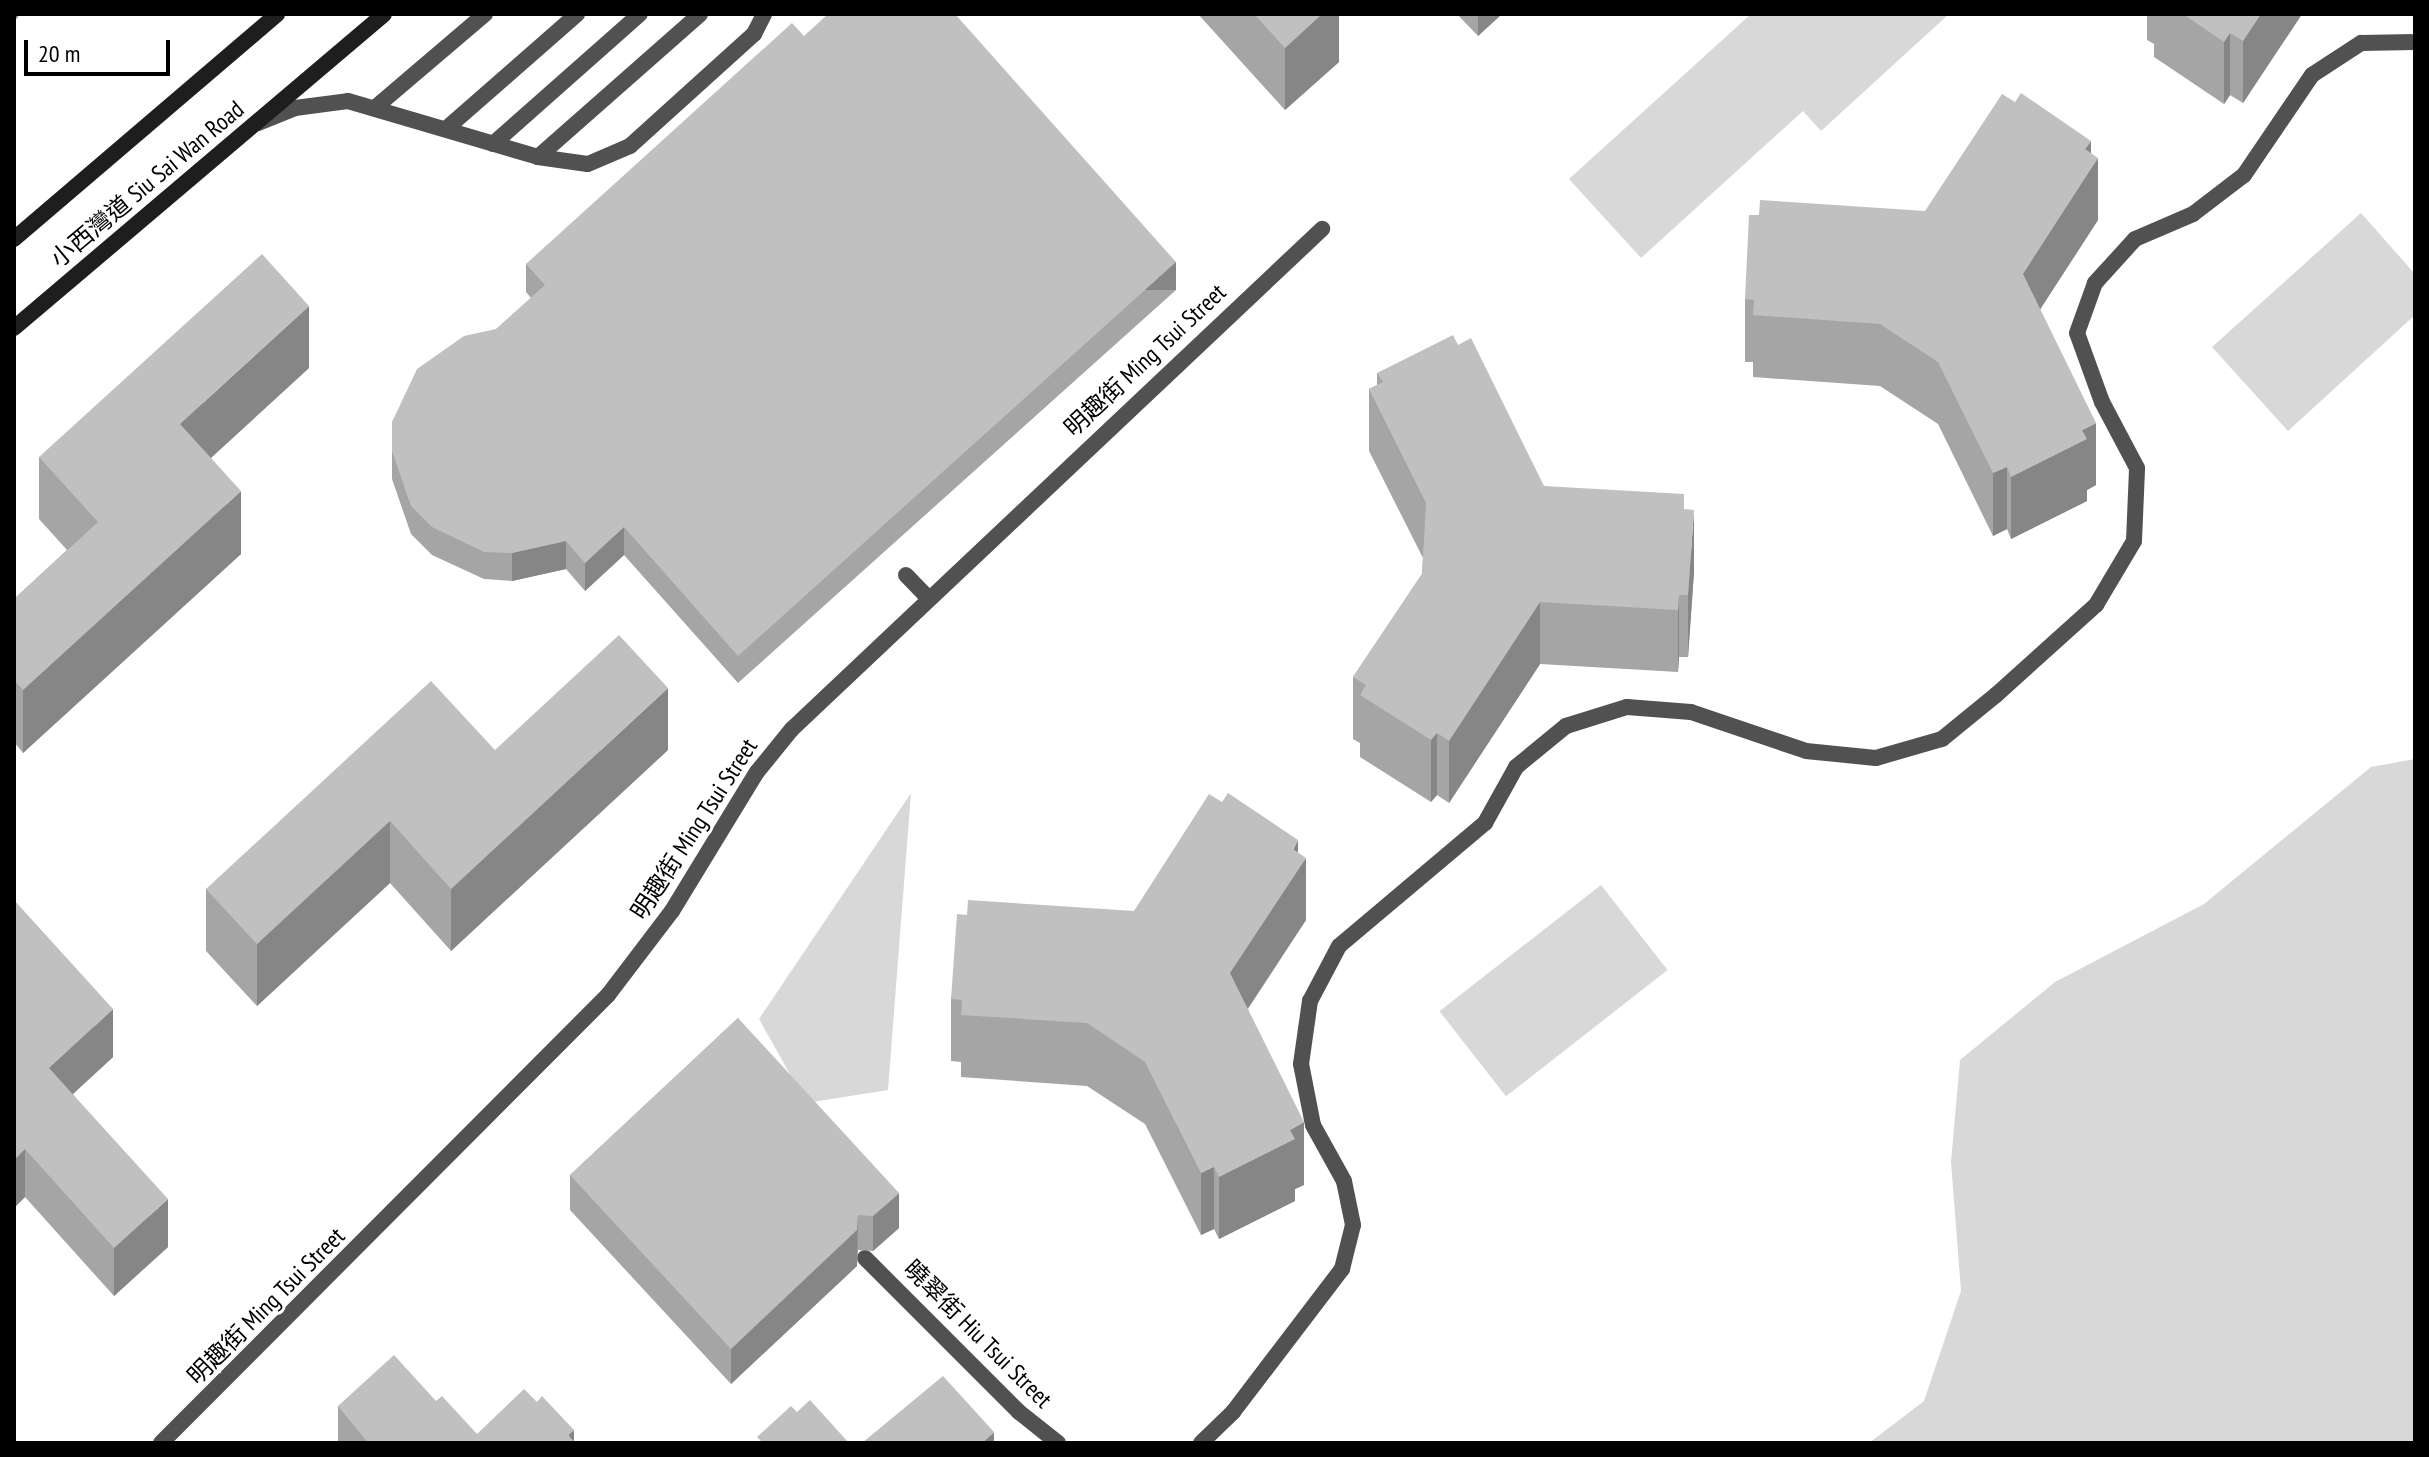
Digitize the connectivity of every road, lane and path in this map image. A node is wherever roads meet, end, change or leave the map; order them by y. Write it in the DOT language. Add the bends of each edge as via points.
graph roads {
  1 [pos="277,14"];
  2 [pos="384,14"];
  3 [pos="485,14"];
  4 [pos="577,14"];
  5 [pos="640,14"];
  6 [pos="700,14"];
  7 [pos="764,14"];
  8 [pos="2415,42"];
  9 [pos="377,106"];
  10 [pos="257,124"];
  11 [pos="447,128"];
  12 [pos="493,144"];
  13 [pos="538,157"];
  14 [pos="1322,229"];
  15 [pos="14,239"];
  16 [pos="14,328"];
  17 [pos="906,575"];
  18 [pos="928,598"];
  19 [pos="865,1258"];
  20 [pos="161,1443"];
  21 [pos="1058,1443"];
  22 [pos="1201,1443"];
  1 -- 15 [label="main road, 小西灣道 Siu Sai Wan Road"];
  2 -- 10 [label="main road, 小西灣道 Siu Sai Wan Road"];
  3 -- 9 [label="lane"];
  4 -- 11 [label="lane"];
  5 -- 12 [label="lane"];
  6 -- 13 [label="lane"];
  7 -- 13 [label="lane" via="754,34 630,146 588,164"];
  8 -- 22 [label="lane" via="2361,43 2312,75 2244,175 2193,214 2135,239 2095,283 2077,333 2102,402 2137,468 2134,541 2096,605 1996,695 1942,739 1876,758 1806,751 1691,712 1627,707 1566,726 1516,767 1485,823 1339,946 1310,1001 1301,1064 1313,1125 1347,1195 1353,1225 1342,1269 1233,1412"];
  9 -- 10 [label="lane" via="324,101"];
  9 -- 11 [label="lane"];
  10 -- 16 [label="main road, 小西灣道 Siu Sai Wan Road"];
  11 -- 12 [label="lane"];
  12 -- 13 [label="lane"];
  14 -- 18 [label="lane, 明趣街 Ming Tsui Street"];
  17 -- 18 [label="lane"];
  18 -- 20 [label="lane, 明趣街 Ming Tsui Street" via="792,729 757,772 672,911 608,995"];
  19 -- 21 [label="lane, 曉翠街 Hiu Tsui Street" via="1019,1412"];
}
